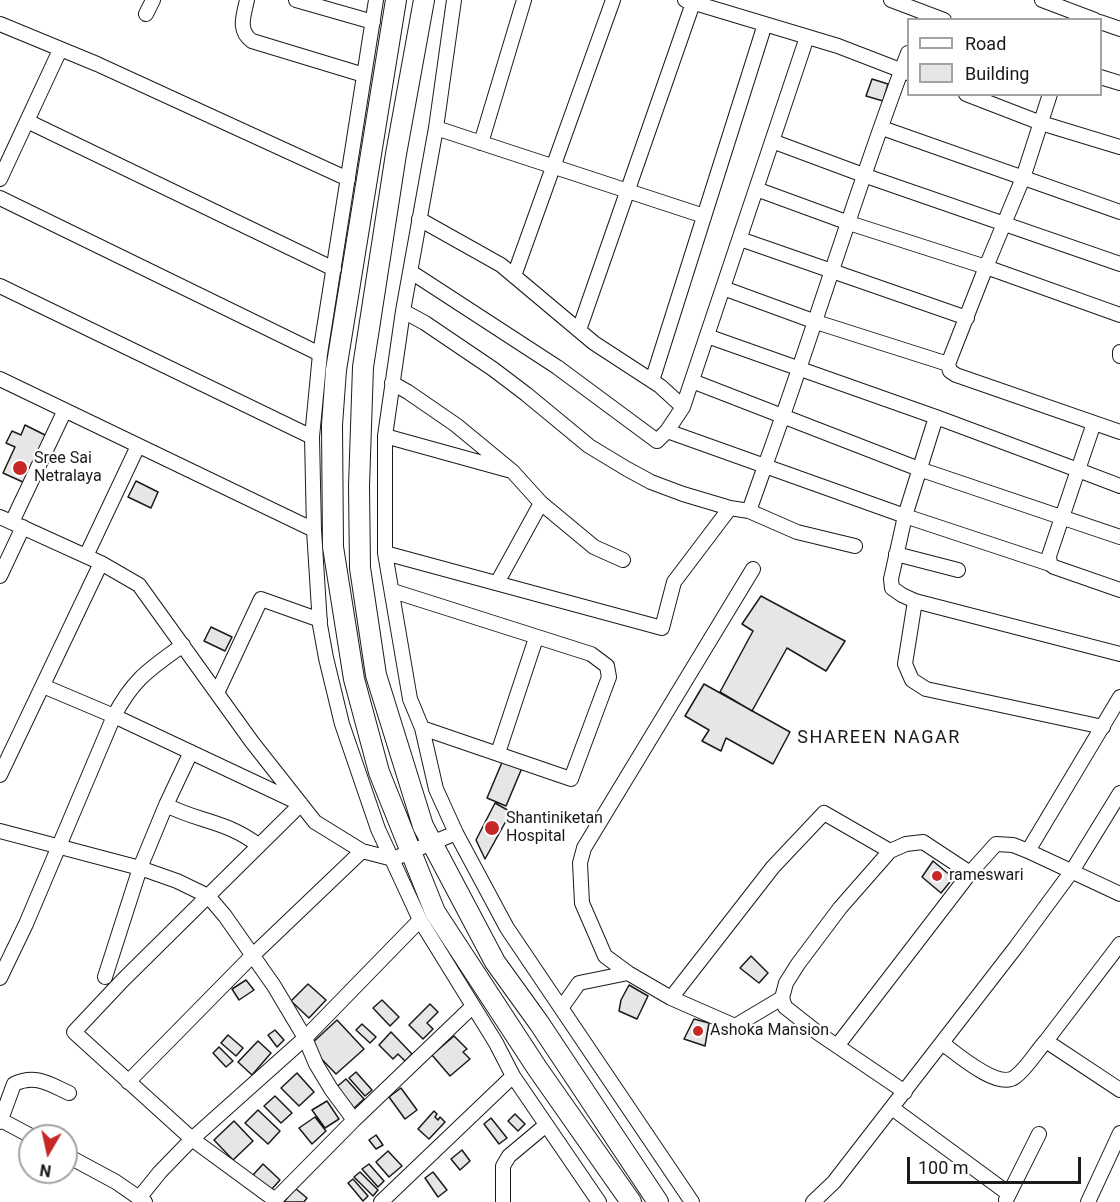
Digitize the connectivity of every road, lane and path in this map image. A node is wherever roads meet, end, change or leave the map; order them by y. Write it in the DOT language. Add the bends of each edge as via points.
graph roads {
  1 [pos="153,0"];
  2 [pos="248,0"];
  3 [pos="296,0"];
  4 [pos="376,0"];
  5 [pos="396,0"];
  6 [pos="424,0"];
  7 [pos="454,0"];
  8 [pos="524,0"];
  9 [pos="613,0"];
  10 [pos="891,0"];
  11 [pos="1042,0"];
  12 [pos="688,1"];
  13 [pos="711,4"];
  14 [pos="925,11"];
  15 [pos="1079,11"];
  16 [pos="146,14"];
  17 [pos="940,18"];
  18 [pos="373,22"];
  19 [pos="1102,22"];
  20 [pos="0,24"];
  21 [pos="765,24"];
  22 [pos="1120,29"];
  23 [pos="807,37"];
  24 [pos="60,50"];
  25 [pos="905,71"];
  26 [pos="364,75"];
  27 [pos="1102,77"];
  28 [pos="1120,83"];
  29 [pos="971,96"];
  30 [pos="1049,96"];
  31 [pos="27,121"];
  32 [pos="1041,123"];
  33 [pos="436,128"];
  34 [pos="882,128"];
  35 [pos="772,141"];
  36 [pos="481,143"];
  37 [pos="1120,147"];
  38 [pos="553,167"];
  39 [pos="866,176"];
  40 [pos="0,178"];
  41 [pos="1023,178"];
  42 [pos="348,179"];
  43 [pos="756,189"];
  44 [pos="627,191"];
  45 [pos="0,198"];
  46 [pos="1120,212"];
  47 [pos="704,216"];
  48 [pos="419,219"];
  49 [pos="849,223"];
  50 [pos="1004,224"];
  51 [pos="740,239"];
  52 [pos="1120,264"];
  53 [pos="986,267"];
  54 [pos="334,269"];
  55 [pos="411,272"];
  56 [pos="832,272"];
  57 [pos="514,276"];
  58 [pos="0,286"];
  59 [pos="723,288"];
  60 [pos="403,311"];
  61 [pos="1120,315"];
  62 [pos="967,318"];
  63 [pos="816,322"];
  64 [pos="579,330"];
  65 [pos="707,336"];
  66 [pos="321,354"];
  67 [pos="948,364"];
  68 [pos="799,370"];
  69 [pos="0,379"];
  70 [pos="652,381"];
  71 [pos="692,381"];
  72 [pos="392,383"];
  73 [pos="683,406"];
  74 [pos="65,410"];
  75 [pos="783,416"];
  76 [pos="936,417"];
  77 [pos="1095,423"];
  78 [pos="667,431"];
  79 [pos="1120,432"];
  80 [pos="385,436"];
  81 [pos="312,437"];
  82 [pos="138,446"];
  83 [pos="765,465"];
  84 [pos="919,469"];
  85 [pos="1078,470"];
  86 [pos="513,472"];
  87 [pos="1120,486"];
  88 [pos="541,503"];
  89 [pos="730,508"];
  90 [pos="749,512"];
  91 [pos="905,516"];
  92 [pos="1062,516"];
  93 [pos="12,522"];
  94 [pos="314,530"];
  95 [pos="1120,537"];
  96 [pos="855,546"];
  97 [pos="385,553"];
  98 [pos="896,554"];
  99 [pos="86,556"];
  100 [pos="623,560"];
  101 [pos="101,563"];
  102 [pos="1050,564"];
  103 [pos="753,569"];
  104 [pos="958,570"];
  105 [pos="0,576"];
  106 [pos="497,584"];
  107 [pos="1120,590"];
  108 [pos="393,591"];
  109 [pos="915,601"];
  110 [pos="320,620"];
  111 [pos="536,638"];
  112 [pos="183,645"];
  113 [pos="1120,654"];
  114 [pos="43,686"];
  115 [pos="217,693"];
  116 [pos="1120,697"];
  117 [pos="114,716"];
  118 [pos="1102,727"];
  119 [pos="422,728"];
  120 [pos="0,742"];
  121 [pos="14,747"];
  122 [pos="190,752"];
  123 [pos="498,753"];
  124 [pos="0,776"];
  125 [pos="1120,793"];
  126 [pos="301,804"];
  127 [pos="166,805"];
  128 [pos="0,831"];
  129 [pos="456,833"];
  130 [pos="432,843"];
  131 [pos="258,845"];
  132 [pos="60,847"];
  133 [pos="362,850"];
  134 [pos="890,851"];
  135 [pos="1028,851"];
  136 [pos="401,856"];
  137 [pos="140,868"];
  138 [pos="1072,871"];
  139 [pos="970,873"];
  140 [pos="1120,894"];
  141 [pos="208,896"];
  142 [pos="420,920"];
  143 [pos="1120,944"];
  144 [pos="252,956"];
  145 [pos="628,973"];
  146 [pos="105,977"];
  147 [pos="0,978"];
  148 [pos="671,998"];
  149 [pos="782,998"];
  150 [pos="472,1006"];
  151 [pos="562,1007"];
  152 [pos="305,1038"];
  153 [pos="1046,1041"];
  154 [pos="942,1043"];
  155 [pos="837,1046"];
  156 [pos="513,1076"];
  157 [pos="128,1082"];
  158 [pos="1120,1090"];
  159 [pos="905,1092"];
  160 [pos="69,1094"];
  161 [pos="892,1108"];
  162 [pos="354,1120"];
  163 [pos="0,1121"];
  164 [pos="546,1125"];
  165 [pos="18,1130"];
  166 [pos="1120,1133"];
  167 [pos="1039,1134"];
  168 [pos="192,1139"];
  169 [pos="78,1161"];
  170 [pos="1007,1198"];
  171 [pos="142,1200"];
  172 [pos="387,1200"];
  173 [pos="274,1201"];
  174 [pos="502,1202"];
  175 [pos="599,1202"];
  176 [pos="631,1202"];
  177 [pos="658,1202"];
  178 [pos="692,1202"];
  179 [pos="813,1202"];
  180 [pos="1088,1202"];
  1 -- 16 [label="street"];
  2 -- 26 [label="street" via="242,29 252,41"];
  3 -- 18 [label="street"];
  4 -- 18 [label="street"];
  5 -- 136 [label="highway" via="336,369 332,425 333,547 354,679"];
  6 -- 130 [label="highway" via="363,367 359,496 360,568 376,675 423,826"];
  7 -- 33 [label="street"];
  8 -- 36 [label="street"];
  9 -- 38 [label="street"];
  10 -- 14 [label="street"];
  11 -- 15 [label="street"];
  12 -- 13 [label="street"];
  12 -- 44 [label="street"];
  13 -- 21 [label="street"];
  14 -- 17 [label="street"];
  18 -- 26 [label="street"];
  19 -- 22 [label="street"];
  20 -- 24 [label="street"];
  21 -- 23 [label="street"];
  21 -- 47 [label="street"];
  23 -- 25 [label="street"];
  23 -- 35 [label="street"];
  24 -- 31 [label="street"];
  24 -- 42 [label="street"];
  25 -- 34 [label="street"];
  26 -- 42 [label="street"];
  27 -- 28 [label="street"];
  29 -- 32 [label="street"];
  30 -- 32 [label="street"];
  31 -- 40 [label="street"];
  31 -- 54 [label="street"];
  32 -- 37 [label="street"];
  32 -- 41 [label="street"];
  33 -- 36 [label="street"];
  33 -- 48 [label="street"];
  34 -- 39 [label="street"];
  34 -- 41 [label="street"];
  35 -- 39 [label="street"];
  35 -- 43 [label="street"];
  36 -- 38 [label="street"];
  38 -- 44 [label="street"];
  38 -- 57 [label="street"];
  39 -- 49 [label="street"];
  39 -- 50 [label="street"];
  41 -- 46 [label="street"];
  41 -- 50 [label="street"];
  42 -- 54 [label="street"];
  43 -- 49 [label="street"];
  43 -- 51 [label="street"];
  44 -- 47 [label="street"];
  44 -- 64 [label="street"];
  45 -- 66 [label="street"];
  47 -- 70 [label="street"];
  48 -- 55 [label="street"];
  48 -- 57 [label="street"];
  49 -- 53 [label="street"];
  49 -- 56 [label="street"];
  50 -- 52 [label="street"];
  50 -- 53 [label="street"];
  51 -- 56 [label="street"];
  51 -- 59 [label="street"];
  53 -- 61 [label="street"];
  53 -- 62 [label="street"];
  54 -- 66 [label="street"];
  55 -- 60 [label="street"];
  55 -- 78 [label="street" via="557,367 657,441"];
  56 -- 62 [label="street"];
  56 -- 63 [label="street"];
  57 -- 64 [label="street"];
  58 -- 81 [label="street"];
  59 -- 63 [label="street"];
  59 -- 65 [label="street"];
  60 -- 72 [label="street"];
  60 -- 89 [label="street" via="493,369 589,446 627,469 672,490"];
  62 -- 67 [label="street"];
  63 -- 67 [label="street"];
  63 -- 68 [label="street"];
  64 -- 70 [label="street"];
  65 -- 68 [label="street"];
  65 -- 71 [label="street"];
  66 -- 81 [label="street"];
  67 -- 77 [label="street" via="956,375"];
  68 -- 75 [label="street"];
  68 -- 76 [label="street"];
  69 -- 74 [label="street"];
  70 -- 73 [label="street"];
  71 -- 73 [label="street"];
  71 -- 75 [label="street"];
  72 -- 80 [label="street"];
  72 -- 86 [label="street" via="456,425"];
  73 -- 78 [label="street"];
  74 -- 82 [label="street"];
  74 -- 93 [label="street"];
  75 -- 83 [label="street"];
  75 -- 84 [label="street"];
  76 -- 84 [label="street"];
  76 -- 85 [label="street"];
  77 -- 79 [label="street"];
  77 -- 85 [label="street"];
  78 -- 83 [label="street"];
  80 -- 86 [label="street"];
  80 -- 97 [label="street"];
  81 -- 94 [label="street"];
  82 -- 94 [label="street"];
  82 -- 99 [label="street"];
  83 -- 90 [label="street"];
  83 -- 91 [label="street"];
  84 -- 91 [label="street"];
  84 -- 92 [label="street"];
  85 -- 87 [label="street"];
  85 -- 92 [label="street"];
  86 -- 88 [label="street"];
  88 -- 100 [label="street" via="594,547"];
  88 -- 106 [label="street"];
  89 -- 90 [label="street"];
  89 -- 106 [label="street" via="674,582 662,628"];
  90 -- 96 [label="street" via="796,532"];
  91 -- 98 [label="street"];
  91 -- 102 [label="street"];
  92 -- 95 [label="street"];
  92 -- 102 [label="street"];
  93 -- 99 [label="street"];
  93 -- 105 [label="street"];
  94 -- 110 [label="street"];
  97 -- 106 [label="street"];
  97 -- 108 [label="street"];
  98 -- 104 [label="street"];
  98 -- 109 [label="street" via="892,588"];
  99 -- 101 [label="street"];
  101 -- 112 [label="street" via="139,585"];
  101 -- 114 [label="street"];
  102 -- 107 [label="street"];
  103 -- 145 [label="street" via="584,848 580,863 582,903 605,956"];
  108 -- 111 [label="street"];
  108 -- 119 [label="street" via="410,699"];
  109 -- 113 [label="street"];
  109 -- 118 [label="street" via="905,664 912,680 926,689"];
  110 -- 115 [label="street" via="261,599"];
  110 -- 136 [label="street" via="342,724 378,829"];
  111 -- 123 [label="street"];
  111 -- 123 [label="street" via="591,654 607,666 609,677 571,779"];
  112 -- 115 [label="street"];
  112 -- 117 [label="street" via="142,675 126,693"];
  114 -- 117 [label="street"];
  114 -- 121 [label="street"];
  115 -- 126 [label="street"];
  116 -- 118 [label="street"];
  117 -- 122 [label="street"];
  117 -- 132 [label="street"];
  118 -- 135 [label="street"];
  119 -- 123 [label="street"];
  119 -- 129 [label="street" via="436,789"];
  120 -- 121 [label="street"];
  121 -- 124 [label="street"];
  122 -- 126 [label="street"];
  122 -- 127 [label="street"];
  125 -- 138 [label="street"];
  126 -- 131 [label="street"];
  126 -- 133 [label="street" via="315,822"];
  127 -- 131 [label="street" via="235,829"];
  127 -- 137 [label="street"];
  128 -- 132 [label="street"];
  129 -- 130 [label="street"];
  129 -- 151 [label="street" via="507,928"];
  130 -- 136 [label="street"];
  130 -- 177 [label="highway" via="495,962"];
  131 -- 141 [label="street"];
  132 -- 137 [label="street"];
  132 -- 147 [label="street"];
  133 -- 136 [label="street"];
  133 -- 144 [label="street"];
  134 -- 139 [label="street" via="923,842"];
  134 -- 148 [label="street" via="824,813 773,867"];
  134 -- 149 [label="street" via="798,964"];
  135 -- 138 [label="street"];
  135 -- 139 [label="street" via="996,844"];
  136 -- 142 [label="street"];
  136 -- 176 [label="highway" via="537,1068"];
  137 -- 141 [label="street"];
  137 -- 146 [label="street"];
  138 -- 140 [label="street"];
  138 -- 154 [label="street"];
  139 -- 155 [label="street"];
  141 -- 144 [label="street"];
  141 -- 157 [label="street" via="74,1032"];
  142 -- 150 [label="street"];
  142 -- 152 [label="street"];
  143 -- 153 [label="street"];
  144 -- 152 [label="street"];
  144 -- 157 [label="street"];
  145 -- 148 [label="street"];
  145 -- 151 [label="street" via="579,983"];
  148 -- 149 [label="street" via="735,1026"];
  149 -- 155 [label="street" via="785,1007"];
  150 -- 156 [label="street"];
  150 -- 162 [label="street"];
  151 -- 178 [label="street"];
  152 -- 162 [label="street" via="316,1064"];
  152 -- 168 [label="street"];
  153 -- 154 [label="street" via="1014,1078 1005,1080 982,1072"];
  153 -- 158 [label="street"];
  154 -- 159 [label="street"];
  155 -- 159 [label="street"];
  156 -- 164 [label="street"];
  156 -- 172 [label="street"];
  157 -- 168 [label="street"];
  159 -- 161 [label="street"];
  160 -- 163 [label="street" via="26,1078 14,1084"];
  161 -- 170 [label="street"];
  161 -- 179 [label="street" via="834,1182"];
  162 -- 173 [label="street"];
  163 -- 165 [label="street"];
  164 -- 174 [label="street" via="508,1156 503,1166"];
  164 -- 175 [label="street"];
  166 -- 180 [label="street"];
  167 -- 170 [label="street"];
  168 -- 171 [label="street" via="160,1172"];
  168 -- 173 [label="street"];
  169 -- 171 [label="street"];
}
